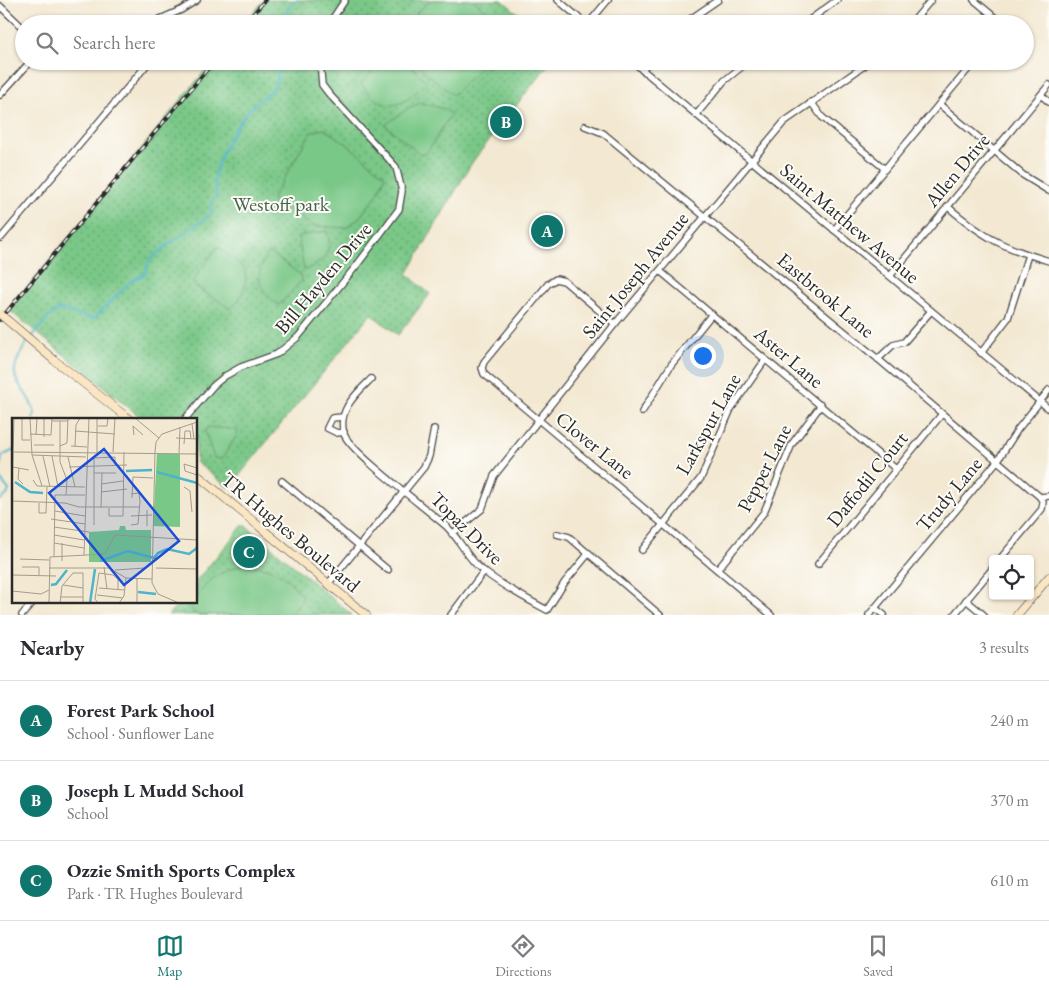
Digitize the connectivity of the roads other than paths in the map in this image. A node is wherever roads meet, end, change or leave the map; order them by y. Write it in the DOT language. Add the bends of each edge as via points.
graph roads {
  1 [pos="197,0"];
  2 [pos="345,0"];
  3 [pos="558,0"];
  4 [pos="608,0"];
  5 [pos="718,0"];
  6 [pos="837,0"];
  7 [pos="930,0"];
  8 [pos="974,0"];
  9 [pos="0,6"];
  10 [pos="172,15"];
  11 [pos="335,15"];
  12 [pos="576,15"];
  13 [pos="595,15"];
  14 [pos="696,15"];
  15 [pos="816,15"];
  16 [pos="918,15"];
  17 [pos="992,15"];
  18 [pos="15,20"];
  19 [pos="23,70"];
  20 [pos="142,70"];
  21 [pos="321,70"];
  22 [pos="642,70"];
  23 [pos="738,70"];
  24 [pos="858,70"];
  25 [pos="967,70"];
  26 [pos="1049,85"];
  27 [pos="0,95"];
  28 [pos="1041,95"];
  29 [pos="811,102"];
  30 [pos="1049,102"];
  31 [pos="939,104"];
  32 [pos="696,115"];
  33 [pos="585,126"];
  34 [pos="994,151"];
  35 [pos="750,161"];
  36 [pos="885,169"];
  37 [pos="1049,190"];
  38 [pos="948,207"];
  39 [pos="705,216"];
  40 [pos="834,230"];
  41 [pos="1,238"];
  42 [pos="1028,255"];
  43 [pos="1049,261"];
  44 [pos="660,271"];
  45 [pos="890,276"];
  46 [pos="931,312"];
  47 [pos="0,314"];
  48 [pos="712,314"];
  49 [pos="615,324"];
  50 [pos="981,353"];
  51 [pos="878,359"];
  52 [pos="765,360"];
  53 [pos="371,380"];
  54 [pos="1049,390"];
  55 [pos="1040,401"];
  56 [pos="820,405"];
  57 [pos="1049,409"];
  58 [pos="642,412"];
  59 [pos="942,414"];
  60 [pos="343,417"];
  61 [pos="128,418"];
  62 [pos="186,418"];
  63 [pos="538,420"];
  64 [pos="434,429"];
  65 [pos="344,432"];
  66 [pos="998,460"];
  67 [pos="896,469"];
  68 [pos="198,476"];
  69 [pos="282,481"];
  70 [pos="404,490"];
  71 [pos="1049,496"];
  72 [pos="1042,502"];
  73 [pos="1049,509"];
  74 [pos="664,523"];
  75 [pos="452,534"];
  76 [pos="557,534"];
  77 [pos="358,547"];
  78 [pos="642,550"];
  79 [pos="589,553"];
  80 [pos="1003,555"];
  81 [pos="818,564"];
  82 [pos="718,569"];
  83 [pos="388,570"];
  84 [pos="484,571"];
  85 [pos="989,573"];
  86 [pos="1049,577"];
  87 [pos="328,584"];
  88 [pos="966,600"];
  89 [pos="33,602"];
  90 [pos="875,608"];
  91 [pos="546,612"];
  92 [pos="22,615"];
  93 [pos="366,615"];
  94 [pos="451,615"];
  95 [pos="660,615"];
  96 [pos="771,615"];
  97 [pos="870,615"];
  98 [pos="884,615"];
  99 [pos="954,615"];
  100 [pos="984,615"];
  101 [pos="1017,615"];
  1 -- 10 [label="street"];
  2 -- 11 [label="street"];
  3 -- 12 [label="street"];
  4 -- 13 [label="street"];
  5 -- 14 [label="street"];
  6 -- 15 [label="street"];
  7 -- 16 [label="street"];
  8 -- 17 [label="street"];
  9 -- 18 [label="street"];
  19 -- 27 [label="street"];
  20 -- 41 [label="street"];
  21 -- 62 [label="street, Bill Hayden Drive" via="322,85 396,167 402,191 399,209 303,331 277,354 225,376"];
  22 -- 32 [label="street, Saint Matthew Avenue"];
  23 -- 32 [label="street"];
  24 -- 29 [label="street, Saint Joseph Avenue"];
  25 -- 31 [label="street"];
  26 -- 28 [label="street, Allen Drive"];
  28 -- 30 [label="street"];
  28 -- 34 [label="street, Allen Drive"];
  29 -- 35 [label="street, Saint Joseph Avenue" via="784,122"];
  29 -- 36 [label="street" via="822,117"];
  31 -- 34 [label="street"];
  31 -- 36 [label="street"];
  32 -- 35 [label="street, Saint Matthew Avenue"];
  33 -- 39 [label="street, Eastbrook Lane" via="603,133"];
  34 -- 37 [label="street" via="1023,175"];
  34 -- 38 [label="street, Allen Drive"];
  35 -- 39 [label="street, Saint Joseph Avenue"];
  35 -- 40 [label="street, Saint Matthew Avenue"];
  36 -- 40 [label="street"];
  38 -- 42 [label="street" via="993,241"];
  38 -- 45 [label="street, Allen Drive"];
  39 -- 44 [label="street, Saint Joseph Avenue"];
  39 -- 51 [label="street, Eastbrook Lane"];
  40 -- 45 [label="street, Saint Matthew Avenue"];
  42 -- 43 [label="street"];
  42 -- 50 [label="street" via="1008,318"];
  44 -- 48 [label="street, Aster Lane"];
  44 -- 49 [label="street, Saint Joseph Avenue"];
  45 -- 46 [label="street, Saint Matthew Avenue"];
  46 -- 50 [label="street, Saint Matthew Avenue"];
  46 -- 51 [label="street" via="904,342 893,345"];
  47 -- 61 [label="main road, bridge"];
  48 -- 52 [label="street, Aster Lane"];
  48 -- 58 [label="street" via="671,365"];
  49 -- 63 [label="street, Saint Joseph Avenue"];
  49 -- 63 [label="street, Clover Lane" via="564,281 556,278 484,362 482,368 488,378"];
  50 -- 55 [label="street, Saint Matthew Avenue"];
  51 -- 59 [label="street, Eastbrook Lane"];
  52 -- 56 [label="street, Aster Lane"];
  52 -- 74 [label="street, Larkspur Lane" via="731,409 701,478"];
  53 -- 60 [label="street, Topaz Drive" via="348,404"];
  54 -- 55 [label="street, Trudy Lane"];
  55 -- 57 [label="street, Saint Matthew Avenue"];
  55 -- 66 [label="street, Trudy Lane"];
  56 -- 67 [label="street, Aster Lane"];
  56 -- 82 [label="street, Pepper Lane" via="792,444 764,512"];
  59 -- 66 [label="street, Eastbrook Lane"];
  59 -- 67 [label="street, Daffodil Court"];
  60 -- 65 [label="street"];
  60 -- 65 [label="street, Topaz Drive" via="332,418 328,428 337,433"];
  63 -- 74 [label="street, Clover Lane"];
  63 -- 75 [label="street, Saint Joseph Avenue" via="494,476 482,509"];
  64 -- 70 [label="street" via="426,462"];
  65 -- 70 [label="street, Topaz Drive" via="351,446"];
  66 -- 72 [label="street, Eastbrook Lane"];
  66 -- 90 [label="street, Trudy Lane"];
  67 -- 81 [label="street, Daffodil Court"];
  68 -- 87 [label="main road, TR Hughes Boulevard"];
  69 -- 77 [label="street"];
  70 -- 75 [label="street, Topaz Drive"];
  70 -- 77 [label="street"];
  71 -- 72 [label="street"];
  72 -- 73 [label="street"];
  72 -- 80 [label="street"];
  74 -- 78 [label="street, Larkspur Lane"];
  74 -- 82 [label="street, Clover Lane"];
  75 -- 84 [label="street, Topaz Drive" via="470,559"];
  76 -- 79 [label="street" via="569,537"];
  77 -- 83 [label="street"];
  77 -- 87 [label="street"];
  79 -- 91 [label="street, Topaz Drive"];
  79 -- 95 [label="street"];
  82 -- 96 [label="street, Clover Lane"];
  84 -- 91 [label="street, Topaz Drive"];
  84 -- 94 [label="street"];
  85 -- 88 [label="street"];
  86 -- 101 [label="main road"];
  87 -- 93 [label="main road, TR Hughes Boulevard"];
  88 -- 99 [label="street"];
  88 -- 100 [label="street"];
  89 -- 92 [label="street"];
  90 -- 97 [label="street, Trudy Lane"];
  90 -- 98 [label="street"];
}
